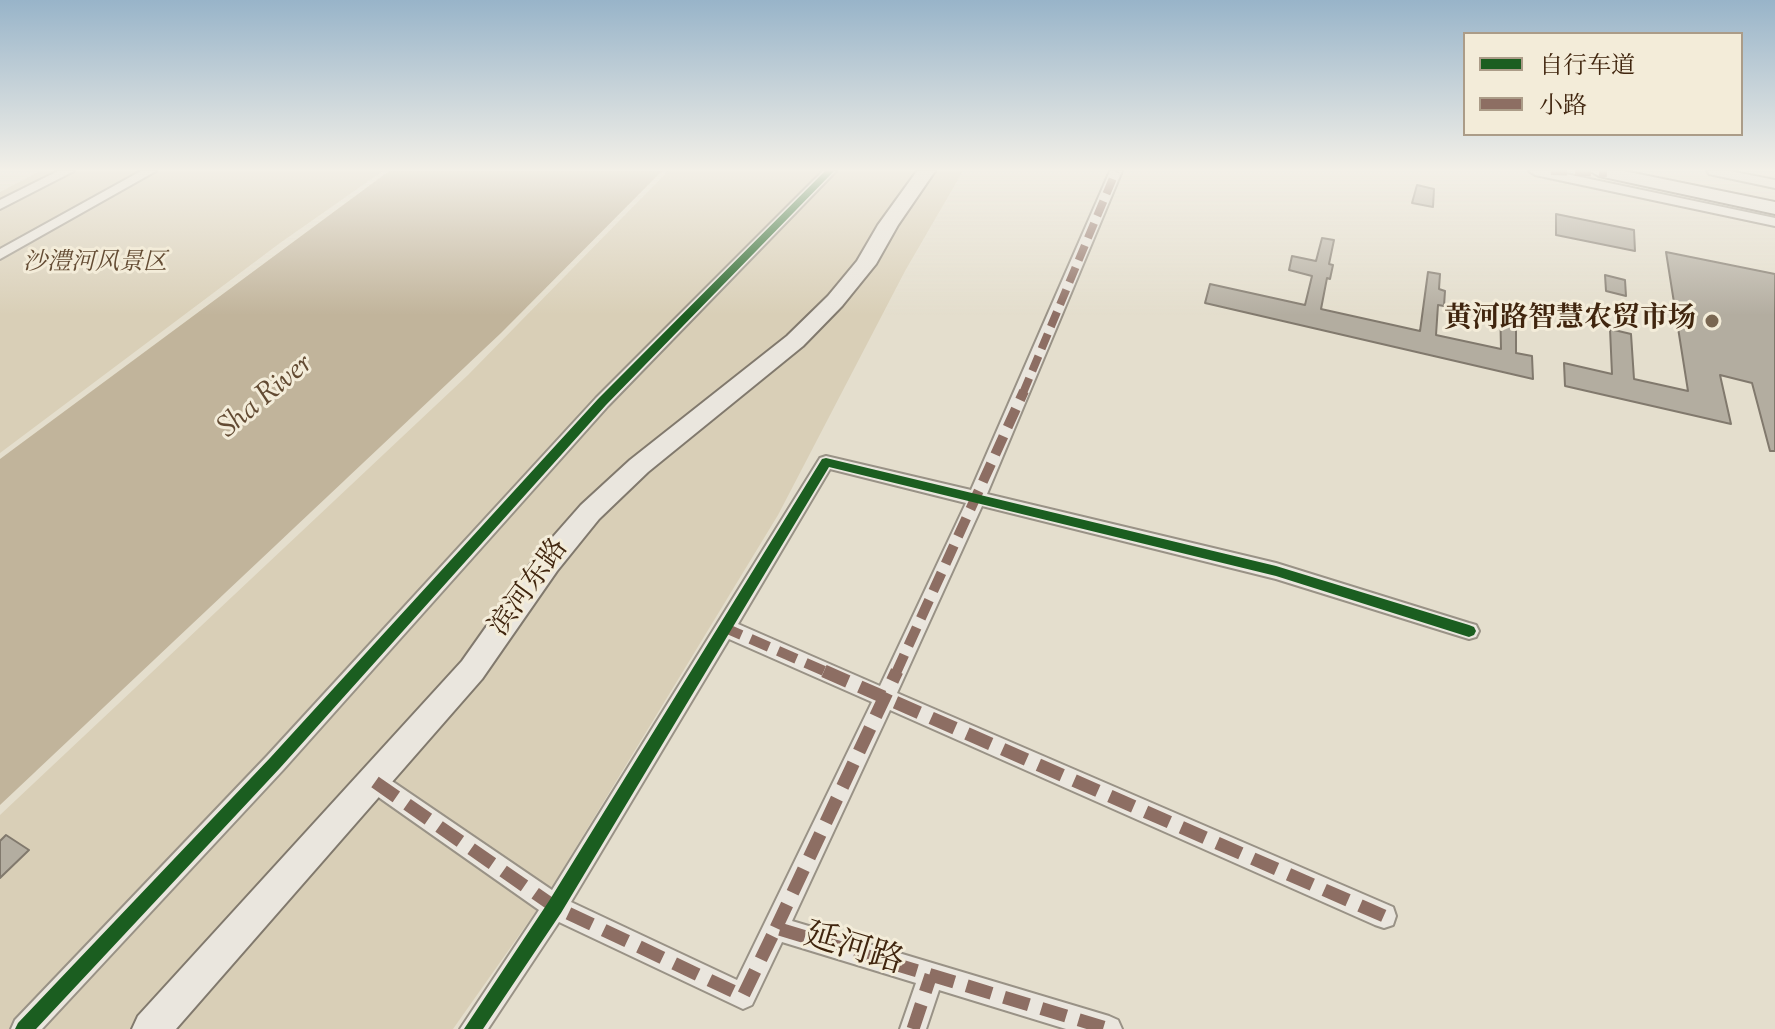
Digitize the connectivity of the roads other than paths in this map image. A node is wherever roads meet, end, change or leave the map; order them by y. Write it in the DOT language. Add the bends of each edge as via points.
graph roads {
  1 [pos="64,219"];
  2 [pos="783,219"];
  3 [pos="892,219"];
  4 [pos="1097,219"];
  5 [pos="0,255"];
  6 [pos="978,498"];
  7 [pos="723,627"];
  8 [pos="1469,631"];
  9 [pos="885,698"];
  10 [pos="375,782"];
  11 [pos="555,907"];
  12 [pos="1384,916"];
  13 [pos="776,928"];
  14 [pos="931,975"];
  15 [pos="24,1029"];
  16 [pos="151,1029"];
  17 [pos="473,1029"];
  18 [pos="913,1029"];
  19 [pos="1109,1029"];
  1 -- 5 [label="street"];
  2 -- 15 [label="street" via="602,402 275,763"];
  3 -- 10 [label="street, 滨河东路" via="866,264 795,341 590,512 472,670"];
  4 -- 6 [label="street"];
  6 -- 7 [label="street" via="826,462"];
  6 -- 8 [label="street" via="1276,571"];
  6 -- 9 [label="street"];
  7 -- 9 [label="street"];
  7 -- 11 [label="street"];
  9 -- 12 [label="street"];
  9 -- 13 [label="street"];
  10 -- 11 [label="street"];
  10 -- 16 [label="street, 滨河东路"];
  11 -- 13 [label="street, 延河路" via="743,996"];
  11 -- 17 [label="street"];
  13 -- 14 [label="street, 延河路"];
  14 -- 18 [label="street"];
  14 -- 19 [label="street, 延河路"];
}
